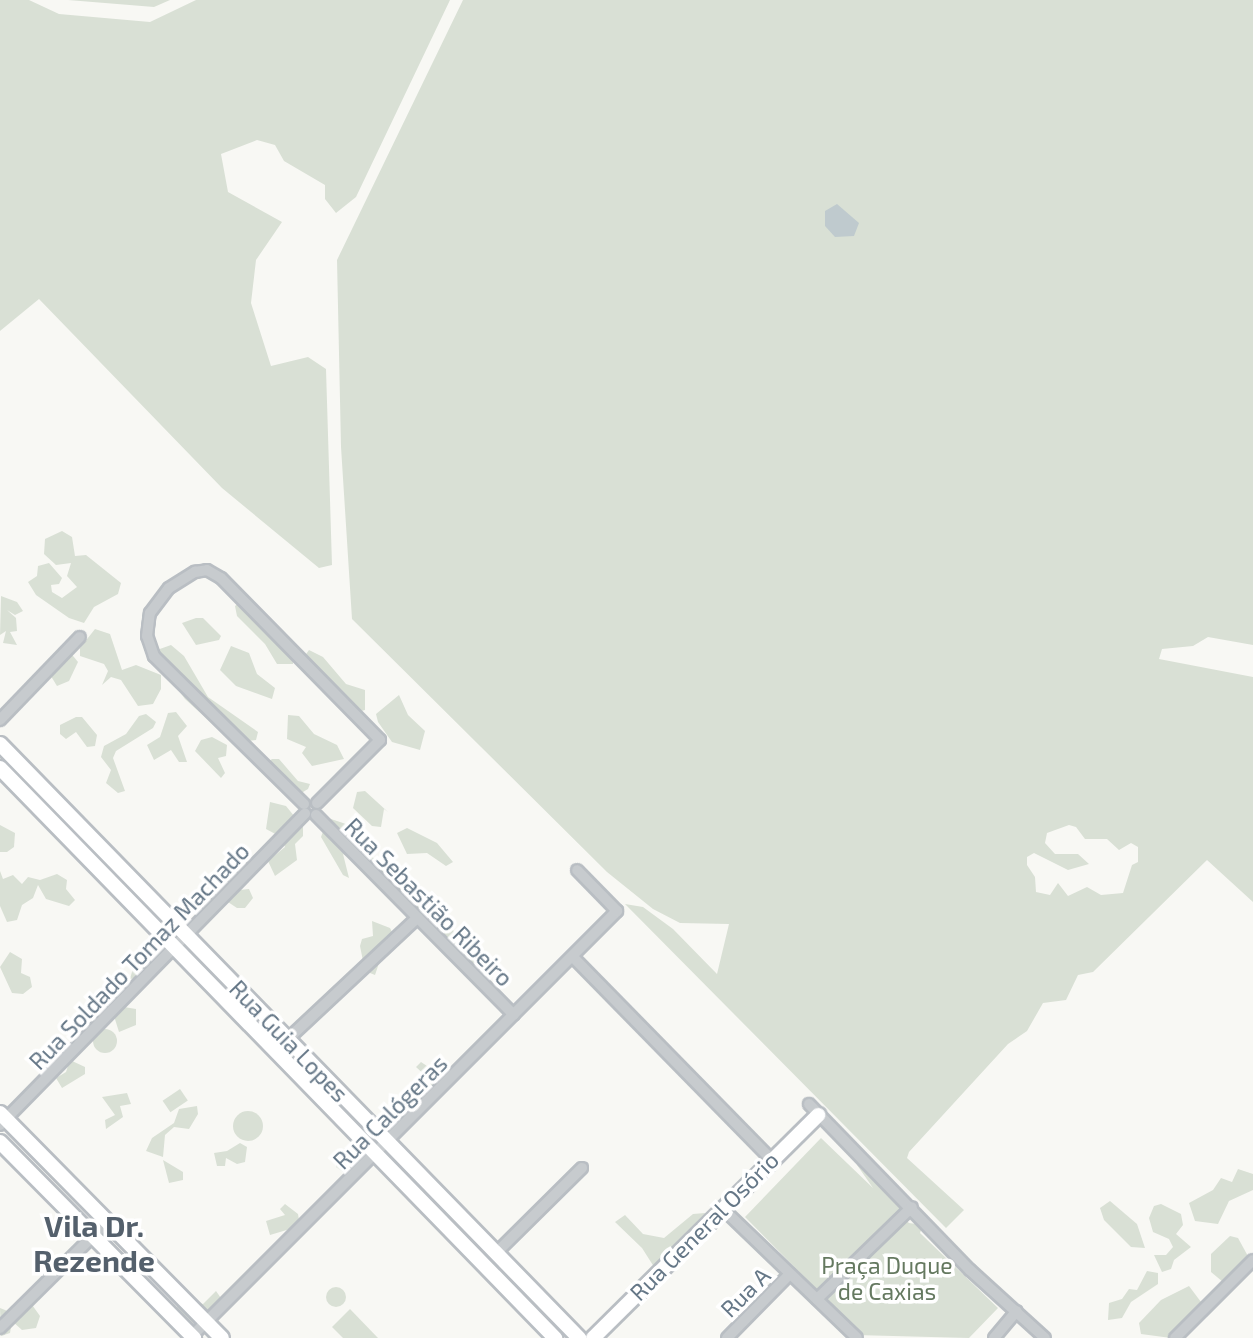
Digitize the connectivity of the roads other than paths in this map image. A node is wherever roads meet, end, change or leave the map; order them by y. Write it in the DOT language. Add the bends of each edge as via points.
graph roads {
  1 [pos="80,637"];
  2 [pos="0,720"];
  3 [pos="0,744"];
  4 [pos="0,768"];
  5 [pos="317,803"];
  6 [pos="304,809"];
  7 [pos="316,815"];
  8 [pos="577,870"];
  9 [pos="418,918"];
  10 [pos="186,937"];
  11 [pos="175,948"];
  12 [pos="572,957"];
  13 [pos="514,1015"];
  14 [pos="289,1040"];
  15 [pos="275,1051"];
  16 [pos="813,1109"];
  17 [pos="2,1119"];
  18 [pos="0,1142"];
  19 [pos="387,1142"];
  20 [pos="375,1153"];
  21 [pos="770,1158"];
  22 [pos="582,1168"];
  23 [pos="912,1207"];
  24 [pos="722,1208"];
  25 [pos="107,1222"];
  26 [pos="93,1236"];
  27 [pos="496,1253"];
  28 [pos="1253,1260"];
  29 [pos="790,1274"];
  30 [pos="817,1299"];
  31 [pos="1017,1311"];
  32 [pos="206,1322"];
  33 [pos="0,1328"];
  34 [pos="851,1336"];
  35 [pos="192,1337"];
  36 [pos="222,1338"];
  37 [pos="555,1338"];
  38 [pos="579,1338"];
  39 [pos="593,1338"];
  40 [pos="727,1338"];
  41 [pos="994,1338"];
  42 [pos="1045,1338"];
  43 [pos="1175,1338"];
  1 -- 2 [label="street"];
  3 -- 10 [label="main road, Rua Guia Lopes"];
  4 -- 11 [label="main road, Rua Guia Lopes"];
  5 -- 6 [label="street"];
  5 -- 6 [label="street" via="380,740 221,578 207,570 195,572 169,588 150,613 147,636 154,656"];
  5 -- 7 [label="street"];
  6 -- 7 [label="street"];
  6 -- 10 [label="street, Rua Soldado Tomaz Machado"];
  7 -- 9 [label="street, Rua Sebastião Ribeiro"];
  8 -- 12 [label="street, Rua Calógeras" via="617,911"];
  9 -- 13 [label="street, Rua Sebastião Ribeiro"];
  9 -- 14 [label="street"];
  10 -- 11 [label="street, Rua Soldado Tomaz Machado"];
  10 -- 14 [label="main road, Rua Guia Lopes"];
  11 -- 15 [label="main road, Rua Guia Lopes"];
  11 -- 17 [label="street, Rua Soldado Tomaz Machado"];
  12 -- 13 [label="street, Rua Calógeras"];
  12 -- 21 [label="street"];
  13 -- 19 [label="street, Rua Calógeras"];
  14 -- 15 [label="street"];
  14 -- 19 [label="main road, Rua Guia Lopes"];
  15 -- 20 [label="main road, Rua Guia Lopes"];
  16 -- 21 [label="main road, Rua General Osório"];
  16 -- 23 [label="street"];
  17 -- 25 [label="main road"];
  18 -- 26 [label="main road"];
  19 -- 20 [label="street, Rua Calógeras"];
  19 -- 27 [label="main road, Rua Guia Lopes"];
  20 -- 32 [label="street, Rua Calógeras"];
  20 -- 37 [label="main road, Rua Guia Lopes"];
  21 -- 24 [label="main road, Rua General Osório"];
  22 -- 27 [label="street"];
  23 -- 30 [label="street"];
  23 -- 31 [label="street" via="970,1270"];
  24 -- 29 [label="street"];
  24 -- 39 [label="main road, Rua General Osório"];
  25 -- 26 [label="street"];
  25 -- 32 [label="main road"];
  26 -- 33 [label="street"];
  26 -- 35 [label="main road"];
  27 -- 38 [label="main road, Rua Guia Lopes"];
  28 -- 43 [label="street"];
  29 -- 30 [label="street"];
  29 -- 40 [label="street, Rua A"];
  30 -- 34 [label="street"];
  31 -- 41 [label="street"];
  31 -- 42 [label="street"];
  32 -- 35 [label="street, Rua Calógeras"];
  32 -- 36 [label="main road"];
}
